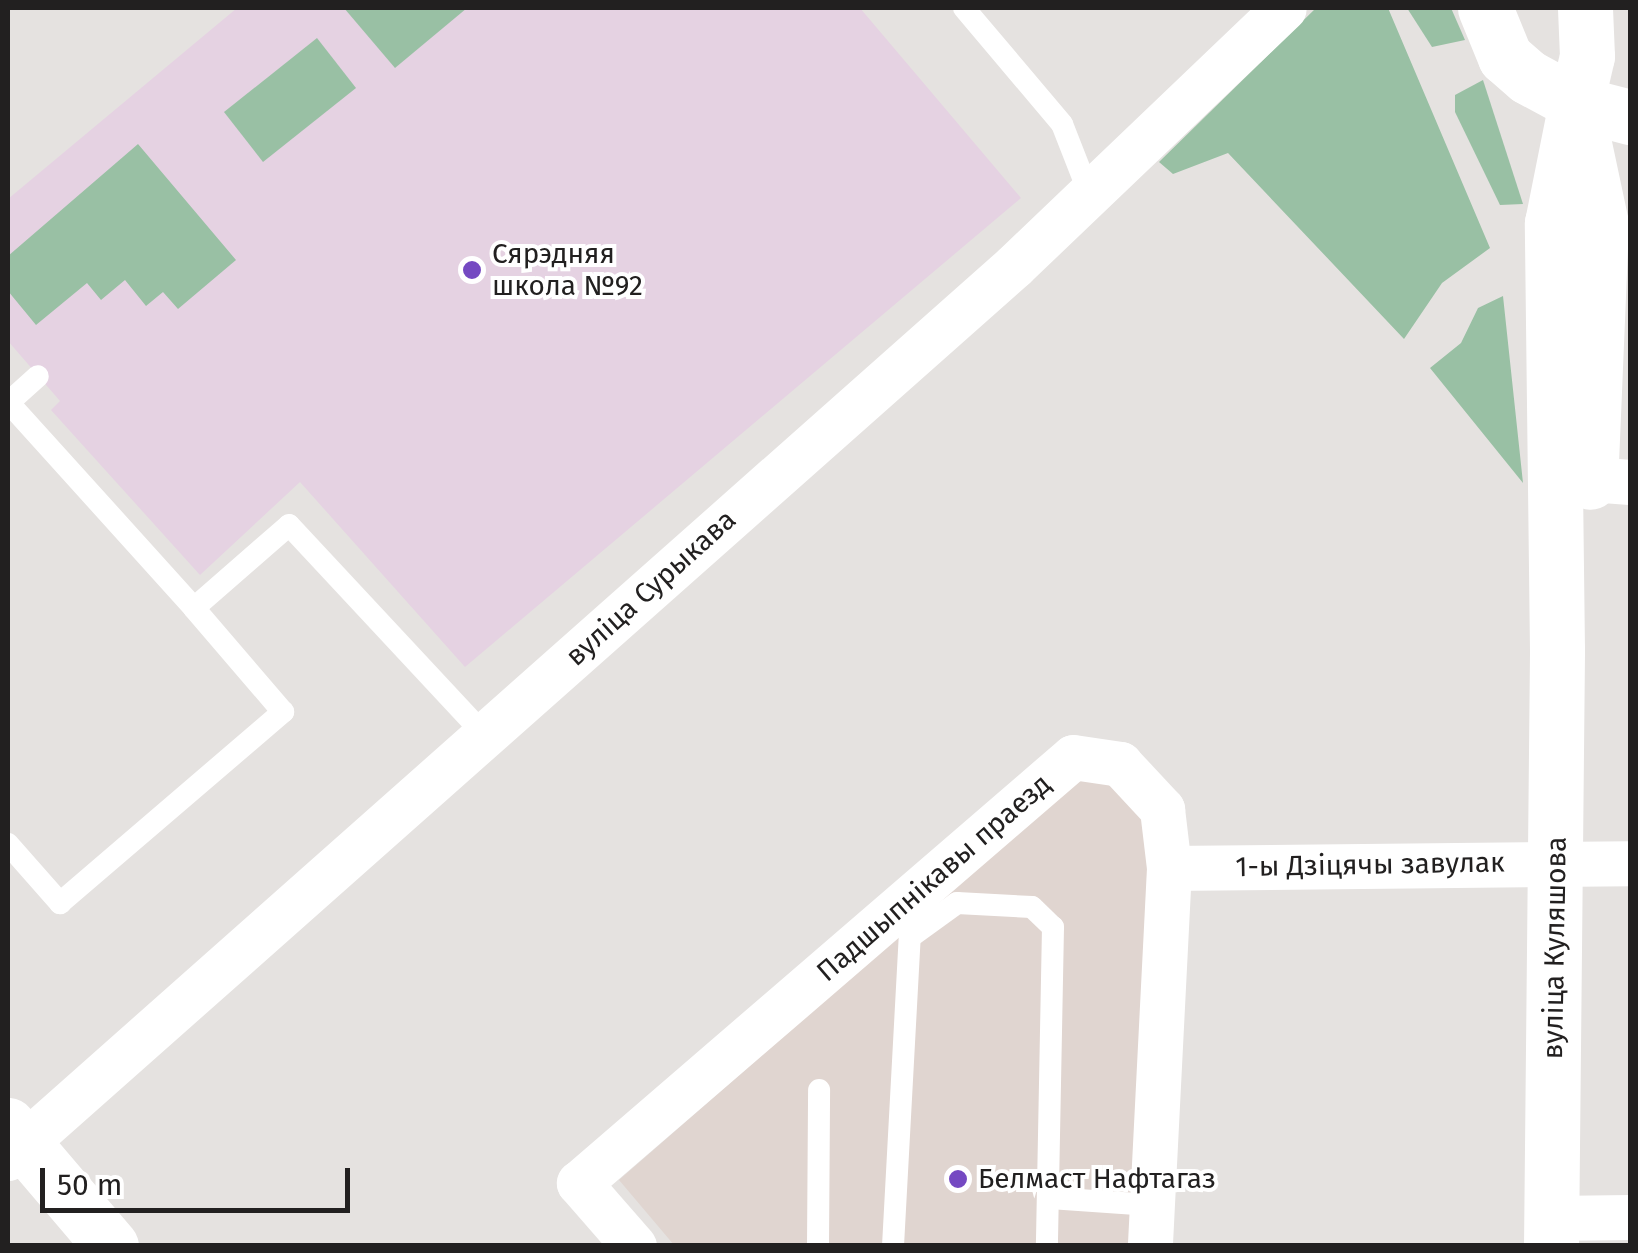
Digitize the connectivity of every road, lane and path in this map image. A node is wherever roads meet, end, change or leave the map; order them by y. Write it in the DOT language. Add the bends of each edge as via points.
graph roads {
  1 [pos="964,8"];
  2 [pos="1485,8"];
  3 [pos="1585,8"];
  4 [pos="1270,12"];
  5 [pos="1630,78"];
  6 [pos="1576,103"];
  7 [pos="1630,118"];
  8 [pos="1089,193"];
  9 [pos="38,376"];
  10 [pos="8,402"];
  11 [pos="1610,481"];
  12 [pos="194,608"];
  13 [pos="1557,650"];
  14 [pos="485,734"];
  15 [pos="8,844"];
  16 [pos="1557,862"];
  17 [pos="1630,863"];
  18 [pos="1168,868"];
  19 [pos="819,1090"];
  20 [pos="13,1143"];
  21 [pos="1050,1198"];
  22 [pos="1630,1217"];
  23 [pos="1150,1226"];
  24 [pos="1552,1232"];
  25 [pos="111,1246"];
  26 [pos="634,1246"];
  27 [pos="818,1246"];
  28 [pos="893,1246"];
  29 [pos="1048,1246"];
  1 -- 8 [label="lane" via="1062,124"];
  2 -- 6 [label="street" via="1505,57"];
  3 -- 6 [label="street, вуліца Куляшова" via="1587,56"];
  4 -- 8 [label="street, вуліца Сурыкава"];
  5 -- 6 [label="street"];
  6 -- 7 [label="street"];
  6 -- 11 [label="street, вуліца Куляшова" via="1602,224"];
  6 -- 13 [label="street, вуліца Куляшова" via="1552,224"];
  8 -- 14 [label="street, вуліца Сурыкава"];
  9 -- 10 [label="lane"];
  10 -- 12 [label="lane"];
  11 -- 13 [label="street, вуліца Куляшова"];
  12 -- 14 [label="lane" via="289,524"];
  12 -- 15 [label="lane" via="283,712 60,903"];
  13 -- 16 [label="street, вуліца Куляшова"];
  14 -- 20 [label="street, вуліца Сурыкава"];
  16 -- 17 [label="street, 1-ы Дзіцячы завулак"];
  16 -- 18 [label="street, 1-ы Дзіцячы завулак"];
  16 -- 24 [label="street, вуліца Куляшова"];
  18 -- 23 [label="street, Падшыпнікавы праезд"];
  18 -- 26 [label="street, Падшыпнікавы праезд" via="1162,809 1120,764 1074,757 580,1182"];
  19 -- 27 [label="lane"];
  20 -- 25 [label="street"];
  21 -- 23 [label="lane"];
  21 -- 28 [label="lane" via="1053,926 1032,908 957,903 910,937"];
  21 -- 29 [label="lane"];
  22 -- 24 [label="street"];
}
